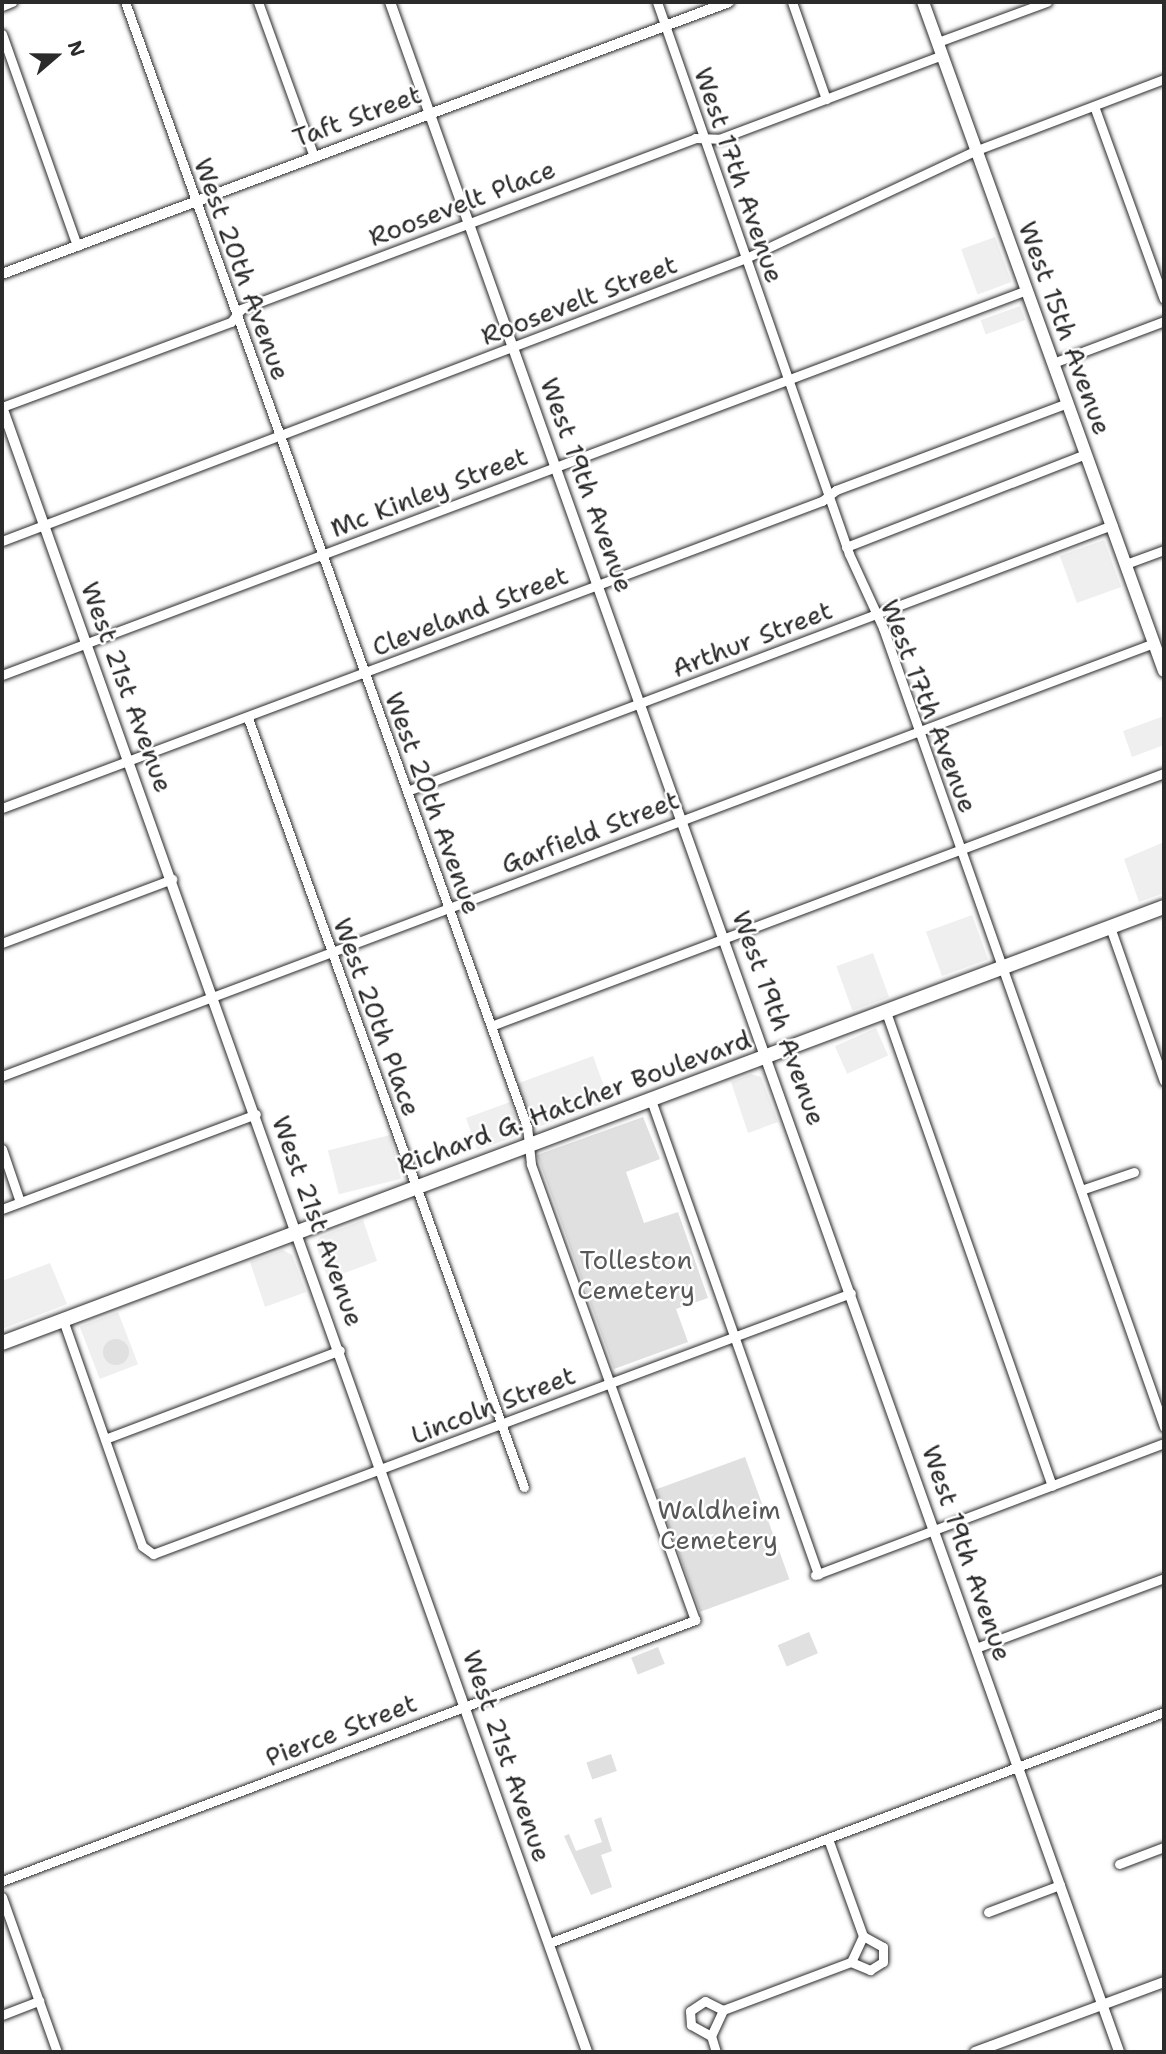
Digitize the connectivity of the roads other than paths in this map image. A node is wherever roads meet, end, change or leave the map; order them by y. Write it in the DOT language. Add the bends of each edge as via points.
graph roads {
  1 [pos="12,2"];
  2 [pos="125,2"];
  3 [pos="258,2"];
  4 [pos="390,2"];
  5 [pos="657,2"];
  6 [pos="729,2"];
  7 [pos="792,2"];
  8 [pos="923,2"];
  9 [pos="1047,2"];
  10 [pos="2,6"];
  11 [pos="666,25"];
  12 [pos="2,34"];
  13 [pos="938,42"];
  14 [pos="943,55"];
  15 [pos="1164,79"];
  16 [pos="826,99"];
  17 [pos="1094,106"];
  18 [pos="430,113"];
  19 [pos="706,139"];
  20 [pos="977,150"];
  21 [pos="314,157"];
  22 [pos="196,201"];
  23 [pos="469,223"];
  24 [pos="77,246"];
  25 [pos="746,258"];
  26 [pos="2,274"];
  27 [pos="1027,290"];
  28 [pos="1164,299"];
  29 [pos="236,315"];
  30 [pos="1164,321"];
  31 [pos="514,347"];
  32 [pos="1053,363"];
  33 [pos="789,379"];
  34 [pos="1068,403"];
  35 [pos="2,407"];
  36 [pos="280,437"];
  37 [pos="1086,454"];
  38 [pos="557,467"];
  39 [pos="828,496"];
  40 [pos="44,525"];
  41 [pos="1112,525"];
  42 [pos="2,541"];
  43 [pos="846,547"];
  44 [pos="1164,550"];
  45 [pos="322,555"];
  46 [pos="1126,564"];
  47 [pos="599,584"];
  48 [pos="875,615"];
  49 [pos="87,643"];
  50 [pos="1154,643"];
  51 [pos="1164,671"];
  52 [pos="365,673"];
  53 [pos="2,675"];
  54 [pos="642,703"];
  55 [pos="248,719"];
  56 [pos="919,731"];
  57 [pos="130,761"];
  58 [pos="1164,773"];
  59 [pos="407,790"];
  60 [pos="2,808"];
  61 [pos="684,820"];
  62 [pos="962,851"];
  63 [pos="172,878"];
  64 [pos="1164,907"];
  65 [pos="449,908"];
  66 [pos="1110,927"];
  67 [pos="726,938"];
  68 [pos="2,943"];
  69 [pos="331,953"];
  70 [pos="1003,968"];
  71 [pos="214,996"];
  72 [pos="886,1012"];
  73 [pos="491,1026"];
  74 [pos="768,1056"];
  75 [pos="2,1076"];
  76 [pos="1164,1081"];
  77 [pos="651,1100"];
  78 [pos="256,1114"];
  79 [pos="529,1145"];
  80 [pos="2,1149"];
  81 [pos="1135,1172"];
  82 [pos="416,1187"];
  83 [pos="1081,1190"];
  84 [pos="20,1202"];
  85 [pos="2,1209"];
  86 [pos="298,1231"];
  87 [pos="851,1293"];
  88 [pos="63,1320"];
  89 [pos="735,1336"];
  90 [pos="2,1343"];
  91 [pos="340,1350"];
  92 [pos="611,1383"];
  93 [pos="499,1425"];
  94 [pos="1164,1427"];
  95 [pos="105,1439"];
  96 [pos="1164,1444"];
  97 [pos="382,1469"];
  98 [pos="1052,1486"];
  99 [pos="524,1487"];
  100 [pos="935,1530"];
  101 [pos="1164,1578"];
  102 [pos="695,1620"];
  103 [pos="976,1648"];
  104 [pos="465,1706"];
  105 [pos="1164,1712"];
  106 [pos="1018,1767"];
  107 [pos="828,1839"];
  108 [pos="1164,1847"];
  109 [pos="1119,1864"];
  110 [pos="2,1881"];
  111 [pos="1060,1885"];
  112 [pos="2,1897"];
  113 [pos="988,1912"];
  114 [pos="863,1936"];
  115 [pos="549,1943"];
  116 [pos="851,1962"];
  117 [pos="1164,1982"];
  118 [pos="39,2001"];
  119 [pos="1102,2005"];
  120 [pos="723,2010"];
  121 [pos="2,2015"];
  122 [pos="711,2036"];
  123 [pos="997,2048"];
  124 [pos="57,2052"];
  125 [pos="587,2052"];
  126 [pos="716,2052"];
  127 [pos="975,2052"];
  128 [pos="1119,2052"];
  1 -- 10 [label="street"];
  2 -- 22 [label="street, West 20th Avenue"];
  3 -- 21 [label="street"];
  4 -- 18 [label="street, West 19th Avenue"];
  5 -- 11 [label="street, West 17th Avenue"];
  6 -- 11 [label="street, Taft Street"];
  7 -- 16 [label="street"];
  8 -- 13 [label="main road, West 15th Avenue"];
  9 -- 13 [label="street"];
  11 -- 18 [label="street, Taft Street"];
  11 -- 19 [label="street, West 17th Avenue"];
  12 -- 24 [label="street"];
  13 -- 14 [label="main road, West 15th Avenue"];
  14 -- 16 [label="street, Roosevelt Place"];
  14 -- 20 [label="main road, West 15th Avenue"];
  15 -- 17 [label="street, Roosevelt Street"];
  16 -- 19 [label="street, Roosevelt Place" via="719,139"];
  17 -- 20 [label="street, Roosevelt Street"];
  17 -- 28 [label="street"];
  18 -- 21 [label="street, Taft Street"];
  18 -- 23 [label="street, West 19th Avenue"];
  19 -- 23 [label="street, Roosevelt Place" via="695,138"];
  19 -- 25 [label="street, West 17th Avenue"];
  20 -- 25 [label="street, Roosevelt Street"];
  20 -- 27 [label="main road, West 15th Avenue"];
  21 -- 22 [label="street, Taft Street"];
  22 -- 24 [label="street, Taft Street"];
  22 -- 29 [label="street, West 20th Avenue"];
  23 -- 29 [label="street, Roosevelt Place" via="245,307"];
  23 -- 31 [label="street, West 19th Avenue"];
  24 -- 26 [label="street, Taft Street"];
  25 -- 31 [label="street, Roosevelt Street"];
  25 -- 33 [label="street, West 17th Avenue"];
  27 -- 32 [label="main road, West 15th Avenue"];
  27 -- 33 [label="street, Mc Kinley Street"];
  29 -- 35 [label="street, Roosevelt Place" via="231,321"];
  29 -- 36 [label="street, West 20th Avenue"];
  30 -- 32 [label="street"];
  31 -- 36 [label="street, Roosevelt Street"];
  31 -- 38 [label="street, West 19th Avenue"];
  32 -- 34 [label="main road, West 15th Avenue"];
  33 -- 38 [label="street, Mc Kinley Street"];
  33 -- 39 [label="street, West 17th Avenue"];
  34 -- 37 [label="main road, West 15th Avenue"];
  34 -- 39 [label="street, Cleveland Street"];
  35 -- 40 [label="street, West 21st Avenue"];
  36 -- 40 [label="street, Roosevelt Street"];
  36 -- 45 [label="street, West 20th Avenue"];
  37 -- 41 [label="main road, West 15th Avenue"];
  37 -- 43 [label="street"];
  38 -- 45 [label="street, Mc Kinley Street"];
  38 -- 47 [label="street, West 19th Avenue"];
  39 -- 43 [label="street, West 17th Avenue"];
  39 -- 47 [label="street, Cleveland Street"];
  40 -- 42 [label="street, Roosevelt Street"];
  40 -- 49 [label="street, West 21st Avenue"];
  41 -- 46 [label="main road, West 15th Avenue"];
  41 -- 48 [label="street, Arthur Street"];
  43 -- 48 [label="street, West 17th Avenue"];
  44 -- 46 [label="street"];
  45 -- 49 [label="street, Mc Kinley Street"];
  45 -- 52 [label="street, West 20th Avenue"];
  46 -- 50 [label="main road, West 15th Avenue"];
  47 -- 52 [label="street, Cleveland Street"];
  47 -- 54 [label="street, West 19th Avenue"];
  48 -- 54 [label="street, Arthur Street"];
  48 -- 56 [label="street, West 17th Avenue"];
  49 -- 53 [label="street, Mc Kinley Street"];
  49 -- 57 [label="street, West 21st Avenue"];
  50 -- 51 [label="main road, West 15th Avenue"];
  50 -- 56 [label="street, Garfield Street"];
  52 -- 55 [label="street, Cleveland Street"];
  52 -- 59 [label="street, West 20th Avenue"];
  54 -- 59 [label="street, Arthur Street"];
  54 -- 61 [label="street, West 19th Avenue"];
  55 -- 57 [label="street, Cleveland Street"];
  55 -- 69 [label="street, West 20th Place"];
  56 -- 61 [label="street, Garfield Street"];
  56 -- 62 [label="street, West 17th Avenue"];
  57 -- 60 [label="street, Cleveland Street"];
  57 -- 63 [label="street, West 21st Avenue"];
  58 -- 62 [label="street"];
  59 -- 65 [label="street, West 20th Avenue"];
  61 -- 65 [label="street, Garfield Street"];
  61 -- 67 [label="street, West 19th Avenue"];
  62 -- 67 [label="street"];
  62 -- 70 [label="street, West 17th Avenue"];
  63 -- 68 [label="street"];
  63 -- 71 [label="street, West 21st Avenue"];
  64 -- 66 [label="main road, Richard G. Hatcher Boulevard"];
  65 -- 69 [label="street, Garfield Street"];
  65 -- 73 [label="street, West 20th Avenue"];
  66 -- 70 [label="main road, Richard G. Hatcher Boulevard"];
  66 -- 76 [label="street"];
  67 -- 73 [label="street"];
  67 -- 74 [label="street, West 19th Avenue"];
  69 -- 71 [label="street, Garfield Street"];
  69 -- 82 [label="street, West 20th Place"];
  70 -- 72 [label="main road, Richard G. Hatcher Boulevard"];
  70 -- 83 [label="street, West 17th Avenue"];
  71 -- 75 [label="street, Garfield Street"];
  71 -- 78 [label="street, West 21st Avenue"];
  72 -- 74 [label="main road, Richard G. Hatcher Boulevard"];
  72 -- 98 [label="street"];
  73 -- 79 [label="street, West 20th Avenue"];
  74 -- 77 [label="main road, Richard G. Hatcher Boulevard"];
  74 -- 87 [label="street, West 19th Avenue"];
  77 -- 79 [label="main road, Richard G. Hatcher Boulevard"];
  77 -- 89 [label="street"];
  78 -- 84 [label="street"];
  78 -- 86 [label="street, West 21st Avenue"];
  79 -- 82 [label="main road, Richard G. Hatcher Boulevard"];
  79 -- 92 [label="street, West 20th Avenue" via="531,1164"];
  80 -- 84 [label="street"];
  81 -- 83 [label="street"];
  82 -- 86 [label="main road, Richard G. Hatcher Boulevard"];
  82 -- 93 [label="street, West 20th Place"];
  83 -- 94 [label="street, West 17th Avenue"];
  84 -- 85 [label="street"];
  86 -- 88 [label="main road, Richard G. Hatcher Boulevard"];
  86 -- 91 [label="street, West 21st Avenue"];
  87 -- 89 [label="street, Lincoln Street"];
  87 -- 100 [label="street, West 19th Avenue"];
  88 -- 90 [label="main road, Richard G. Hatcher Boulevard"];
  88 -- 95 [label="street"];
  89 -- 92 [label="street, Lincoln Street"];
  89 -- 100 [label="street" via="816,1574"];
  91 -- 95 [label="street"];
  91 -- 97 [label="street, West 21st Avenue"];
  92 -- 93 [label="street, Lincoln Street"];
  92 -- 102 [label="street, West 20th Avenue"];
  93 -- 97 [label="street, Lincoln Street"];
  93 -- 99 [label="street, West 20th Place"];
  95 -- 97 [label="street, Lincoln Street" via="148,1554"];
  96 -- 98 [label="street"];
  97 -- 104 [label="street, West 21st Avenue"];
  98 -- 100 [label="street"];
  100 -- 103 [label="street, West 19th Avenue"];
  101 -- 103 [label="street"];
  102 -- 104 [label="street, Pierce Street"];
  103 -- 106 [label="street, West 19th Avenue"];
  104 -- 110 [label="street, Pierce Street"];
  104 -- 115 [label="street, West 21st Avenue"];
  105 -- 106 [label="street"];
  106 -- 107 [label="street"];
  106 -- 111 [label="street, West 19th Avenue"];
  107 -- 114 [label="street"];
  107 -- 115 [label="street"];
  108 -- 109 [label="street"];
  111 -- 113 [label="street"];
  111 -- 119 [label="street, West 19th Avenue"];
  112 -- 118 [label="street"];
  114 -- 116 [label="street"];
  114 -- 116 [label="street" via="883,1947 883,1962 870,1970"];
  115 -- 125 [label="street, West 21st Avenue"];
  116 -- 120 [label="street"];
  117 -- 119 [label="street"];
  118 -- 121 [label="street"];
  118 -- 124 [label="street"];
  119 -- 123 [label="street"];
  119 -- 128 [label="street, West 19th Avenue"];
  120 -- 122 [label="street"];
  120 -- 122 [label="street" via="705,2001 690,2011 691,2025"];
  122 -- 126 [label="street"];
  123 -- 127 [label="street"];
}
